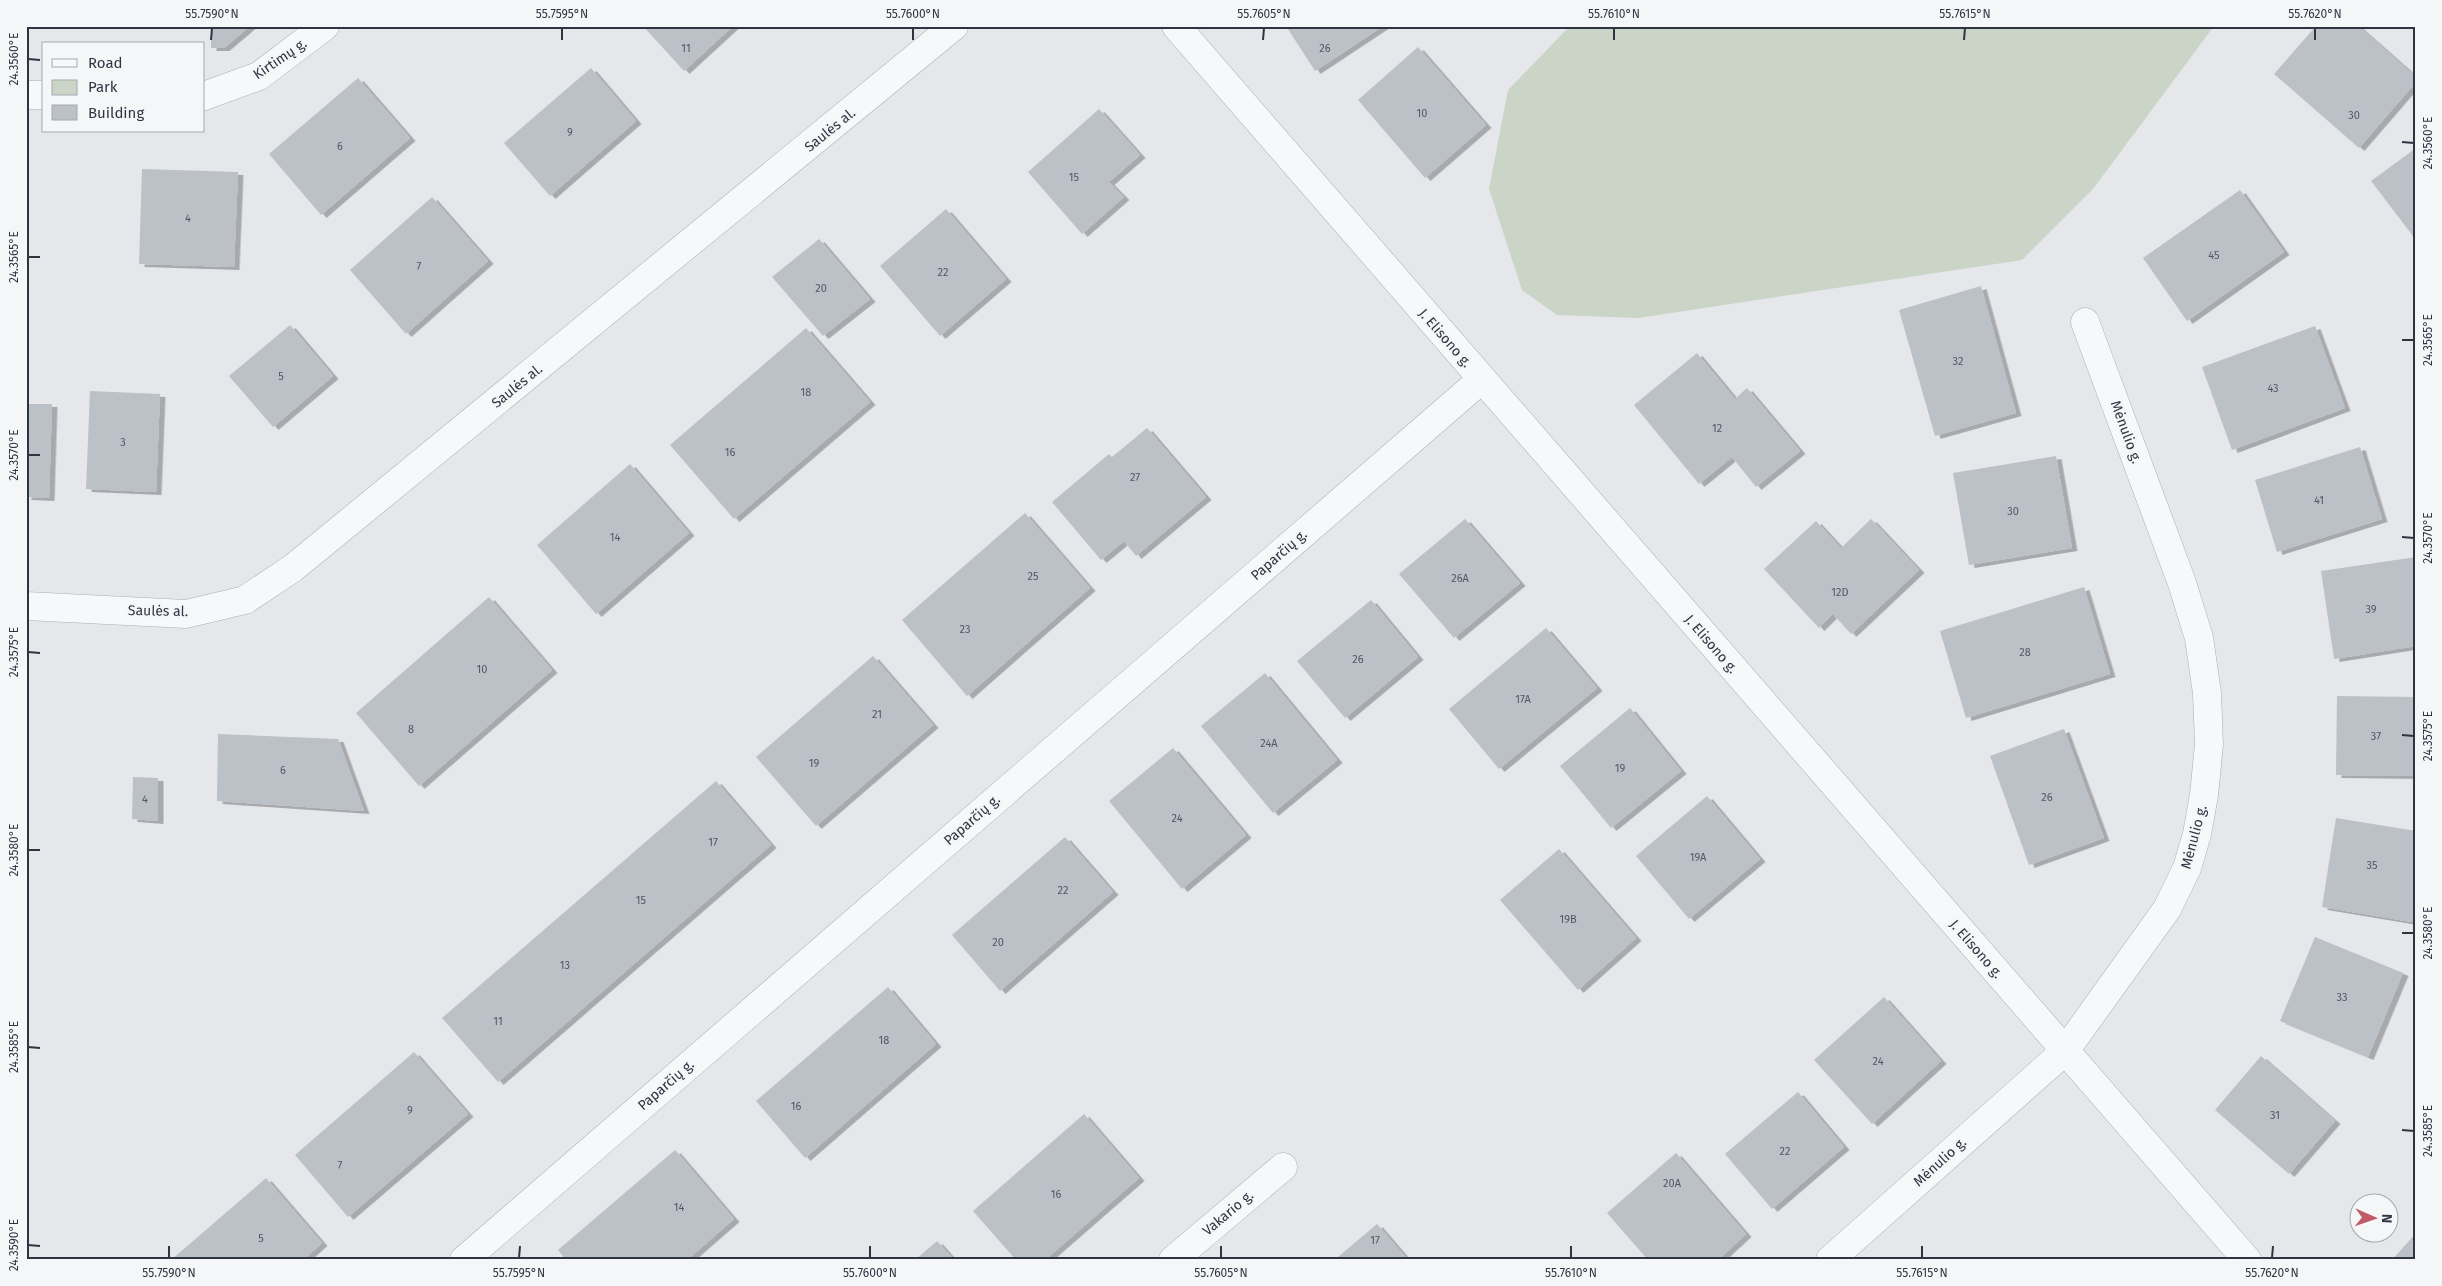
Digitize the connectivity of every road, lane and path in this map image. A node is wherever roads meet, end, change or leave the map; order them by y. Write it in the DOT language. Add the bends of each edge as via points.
graph roads {
  1 [pos="325,26"];
  2 [pos="954,26"];
  3 [pos="1176,26"];
  4 [pos="26,95"];
  5 [pos="42,95"];
  6 [pos="205,96"];
  7 [pos="2085,322"];
  8 [pos="1481,380"];
  9 [pos="26,606"];
  10 [pos="2065,1051"];
  11 [pos="1283,1167"];
  12 [pos="464,1260"];
  13 [pos="1173,1260"];
  14 [pos="1830,1260"];
  15 [pos="2247,1260"];
  1 -- 6 [label="street, Kirtimų g." via="258,76"];
  2 -- 9 [label="street, Saulės al." via="301,562 245,600 186,614"];
  3 -- 8 [label="street, J. Elisono g."];
  4 -- 5 [label="street"];
  7 -- 10 [label="street, Mėnulio g." via="2179,573 2199,638 2207,694 2209,744 2203,802 2187,868 2167,909"];
  8 -- 10 [label="street, J. Elisono g."];
  8 -- 12 [label="street, Paparčių g."];
  10 -- 14 [label="street, Mėnulio g."];
  10 -- 15 [label="street, J. Elisono g."];
  11 -- 13 [label="street, Vakario g."];
}
